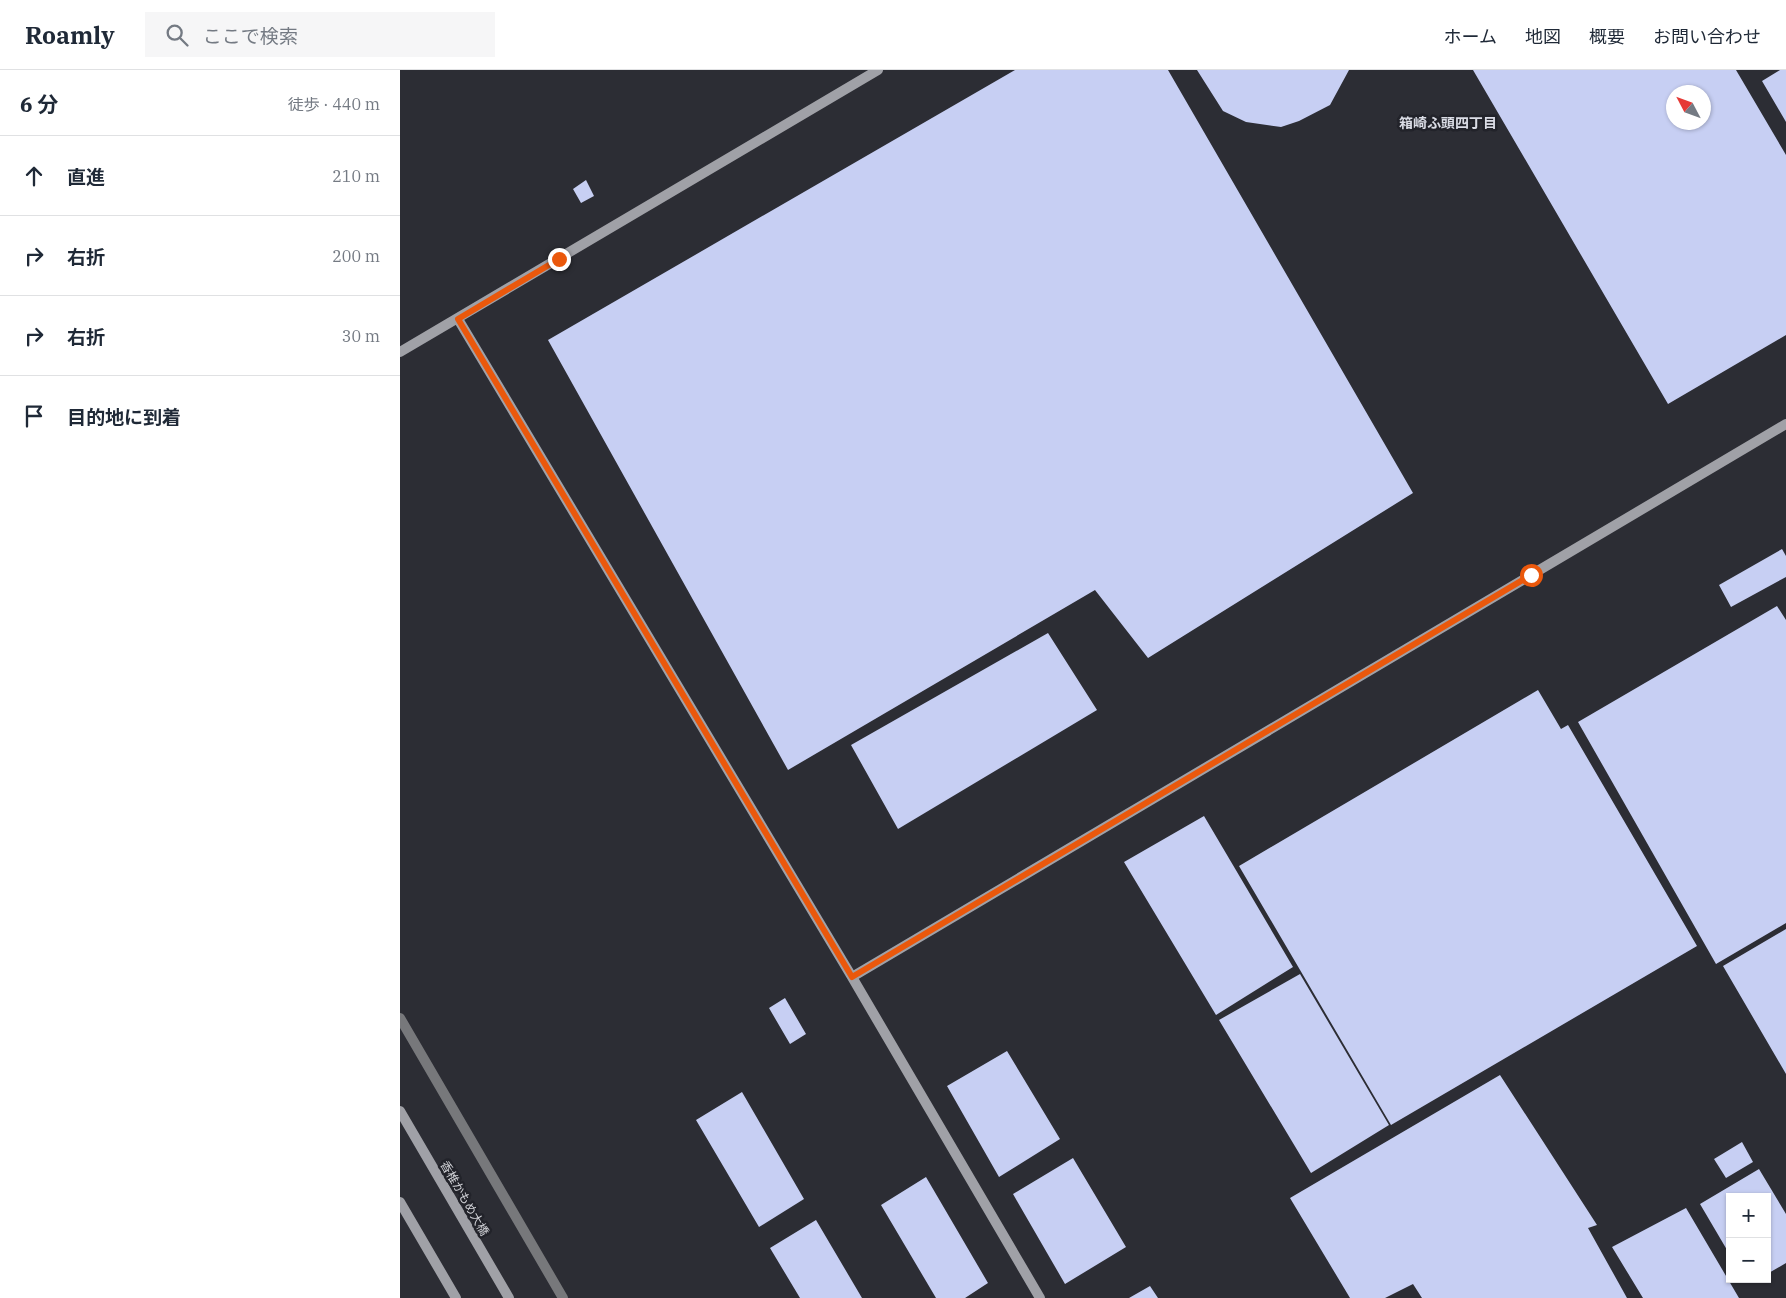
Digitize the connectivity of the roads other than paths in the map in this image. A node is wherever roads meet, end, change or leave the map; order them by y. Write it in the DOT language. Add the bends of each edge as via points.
graph roads {
  1 [pos="878,70"];
  2 [pos="458,319"];
  3 [pos="400,352"];
  4 [pos="1786,424"];
  5 [pos="852,977"];
  6 [pos="400,1018"];
  7 [pos="400,1111"];
  8 [pos="400,1202"];
  9 [pos="456,1298"];
  10 [pos="509,1298"];
  11 [pos="563,1298"];
  12 [pos="1040,1298"];
  1 -- 2 [label="street"];
  2 -- 3 [label="street"];
  2 -- 5 [label="street"];
  4 -- 5 [label="street"];
  5 -- 12 [label="street"];
  6 -- 11 [label="street"];
  7 -- 10 [label="street, 香椎かもめ大橋"];
  8 -- 9 [label="street"];
}
